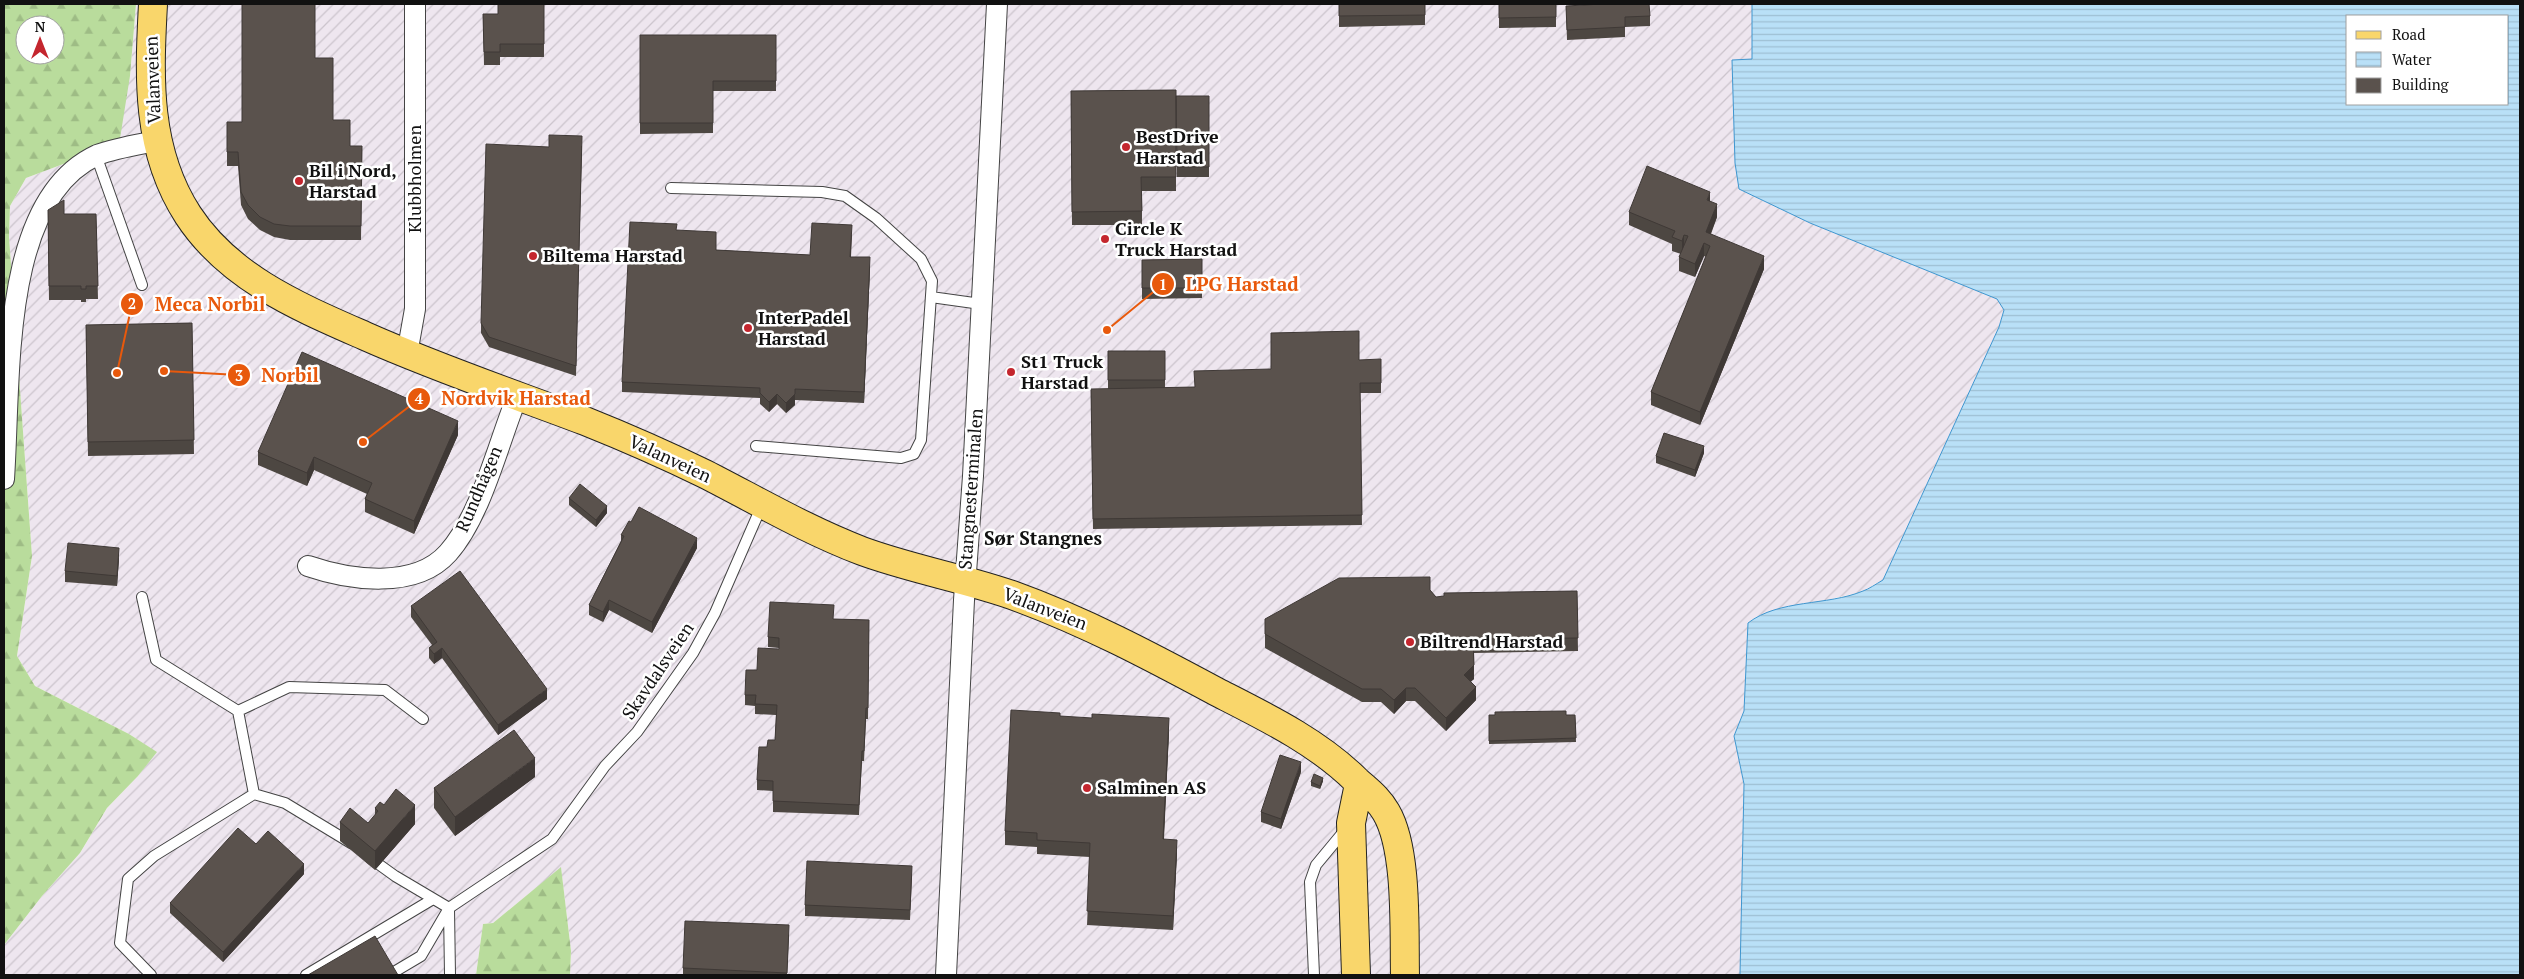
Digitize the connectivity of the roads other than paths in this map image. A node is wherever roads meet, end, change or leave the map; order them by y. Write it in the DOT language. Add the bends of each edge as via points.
graph roads {
  1 [pos="153,4"];
  2 [pos="415,4"];
  3 [pos="998,4"];
  4 [pos="156,141"];
  5 [pos="96,155"];
  6 [pos="672,188"];
  7 [pos="142,285"];
  8 [pos="931,297"];
  9 [pos="981,304"];
  10 [pos="407,354"];
  11 [pos="517,397"];
  12 [pos="756,446"];
  13 [pos="4,479"];
  14 [pos="762,504"];
  15 [pos="308,566"];
  16 [pos="965,581"];
  17 [pos="142,597"];
  18 [pos="238,711"];
  19 [pos="423,719"];
  20 [pos="1359,784"];
  21 [pos="254,794"];
  22 [pos="1351,823"];
  23 [pos="433,899"];
  24 [pos="449,908"];
  25 [pos="151,975"];
  26 [pos="306,975"];
  27 [pos="389,975"];
  28 [pos="450,975"];
  29 [pos="946,975"];
  30 [pos="1314,975"];
  31 [pos="1356,975"];
  32 [pos="1405,975"];
  1 -- 4 [label="main road, Valanveien" via="150,86"];
  2 -- 10 [label="street, Klubbholmen" via="415,309"];
  3 -- 9 [label="street, Stangnesterminalen"];
  4 -- 5 [label="street"];
  4 -- 10 [label="main road, Valanveien" via="170,183 188,215 212,246 241,272 310,312"];
  5 -- 7 [label="lane"];
  5 -- 13 [label="street" via="69,169 46,188 23,220 12,250 4,325"];
  6 -- 8 [label="lane" via="822,192 845,196 876,218 921,258 932,281"];
  8 -- 9 [label="lane"];
  8 -- 12 [label="lane" via="921,440 914,454 901,458"];
  9 -- 16 [label="street, Stangnesterminalen"];
  10 -- 11 [label="main road, Valanveien"];
  11 -- 14 [label="main road, Valanveien" via="643,445"];
  11 -- 15 [label="street, Rundhågen" via="464,530 447,554 426,569 390,578 336,575"];
  14 -- 16 [label="main road, Valanveien" via="860,550"];
  14 -- 24 [label="lane, Skavdalsveien" via="715,613 693,653 637,732 605,766 552,840"];
  16 -- 20 [label="main road, Valanveien" via="1053,611 1136,648 1320,750"];
  16 -- 29 [label="street, Stangnesterminalen"];
  17 -- 18 [label="lane" via="156,660"];
  18 -- 19 [label="lane" via="290,687 385,690"];
  18 -- 21 [label="lane"];
  20 -- 22 [label="main road"];
  20 -- 32 [label="main road, Valanveien" via="1373,793 1388,815 1398,840"];
  21 -- 23 [label="lane" via="285,803 338,833 394,876"];
  21 -- 25 [label="lane" via="154,856 128,879 120,943"];
  22 -- 30 [label="lane" via="1316,865 1310,882"];
  22 -- 31 [label="main road"];
  23 -- 24 [label="lane"];
  23 -- 26 [label="lane"];
  24 -- 27 [label="lane" via="421,956"];
  24 -- 28 [label="lane"];
}
